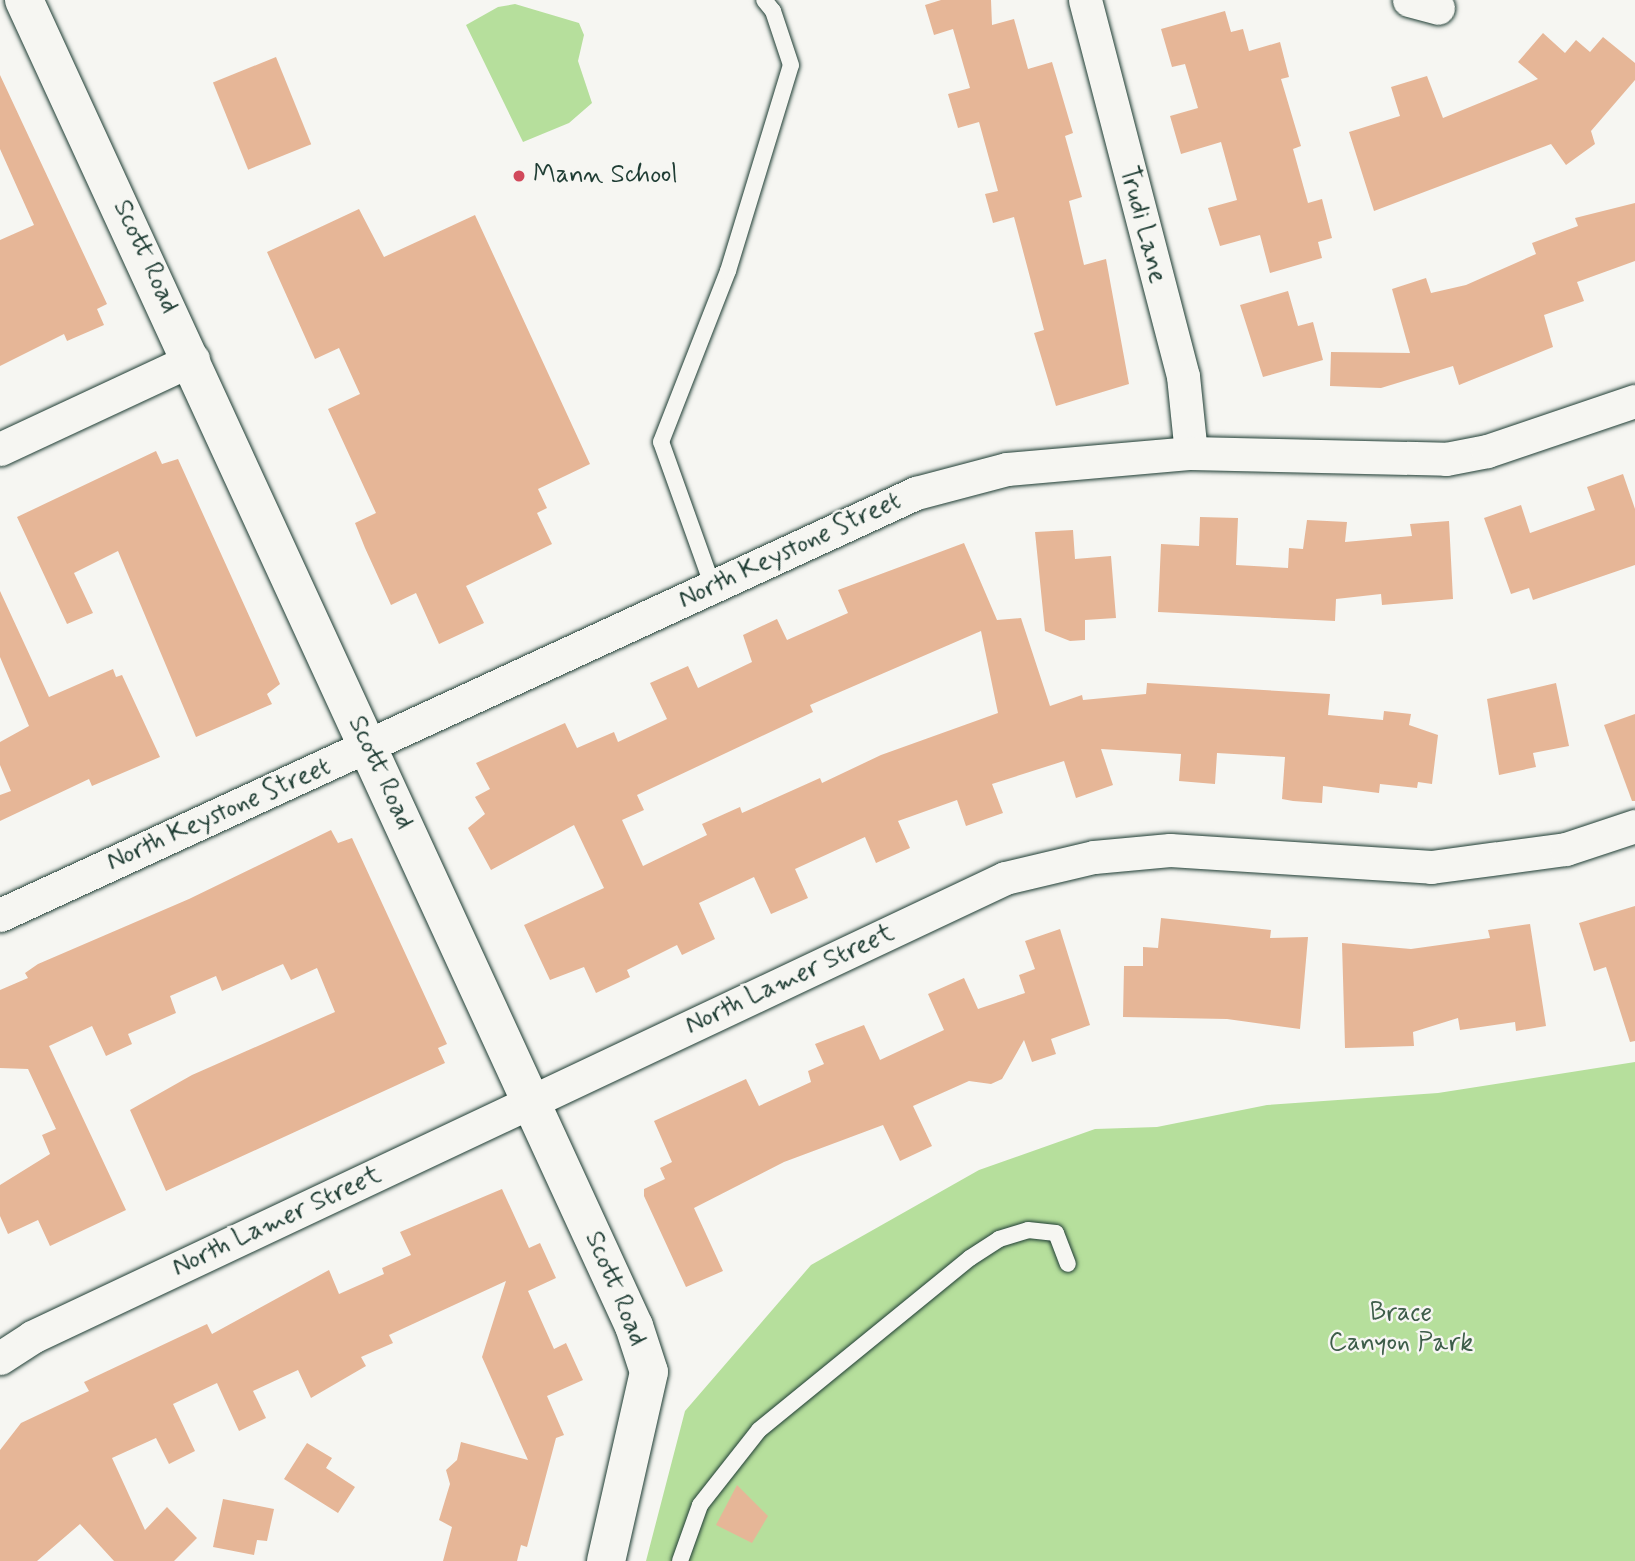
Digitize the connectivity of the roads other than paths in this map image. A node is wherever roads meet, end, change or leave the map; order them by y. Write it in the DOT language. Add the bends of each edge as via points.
graph roads {
  1 [pos="24,0"];
  2 [pos="764,0"];
  3 [pos="1085,0"];
  4 [pos="193,359"];
  5 [pos="1635,401"];
  6 [pos="0,449"];
  7 [pos="1191,453"];
  8 [pos="713,587"];
  9 [pos="368,747"];
  10 [pos="1635,826"];
  11 [pos="0,915"];
  12 [pos="533,1101"];
  13 [pos="1068,1264"];
  14 [pos="0,1358"];
  15 [pos="606,1561"];
  16 [pos="680,1561"];
  1 -- 4 [label="street, Scott Road"];
  2 -- 8 [label="lane" via="773,11 791,65 728,271 661,442"];
  3 -- 7 [label="street, Trudi Lane" via="1183,376"];
  4 -- 6 [label="street"];
  4 -- 9 [label="street, Scott Road"];
  5 -- 7 [label="street, North Keystone Street" via="1487,452 1446,459"];
  7 -- 8 [label="street, North Keystone Street" via="1007,469 916,493"];
  8 -- 9 [label="street, North Keystone Street"];
  9 -- 11 [label="street, North Keystone Street"];
  9 -- 12 [label="street, Scott Road"];
  10 -- 12 [label="street, North Lamer Street" via="1566,849 1431,867 1170,850 1094,857 1005,878"];
  12 -- 14 [label="street, North Lamer Street" via="32,1337"];
  12 -- 15 [label="street, Scott Road" via="634,1326 649,1372"];
  13 -- 16 [label="lane" via="1056,1234 1028,1230 999,1239 970,1258 758,1430 700,1505"];
}
